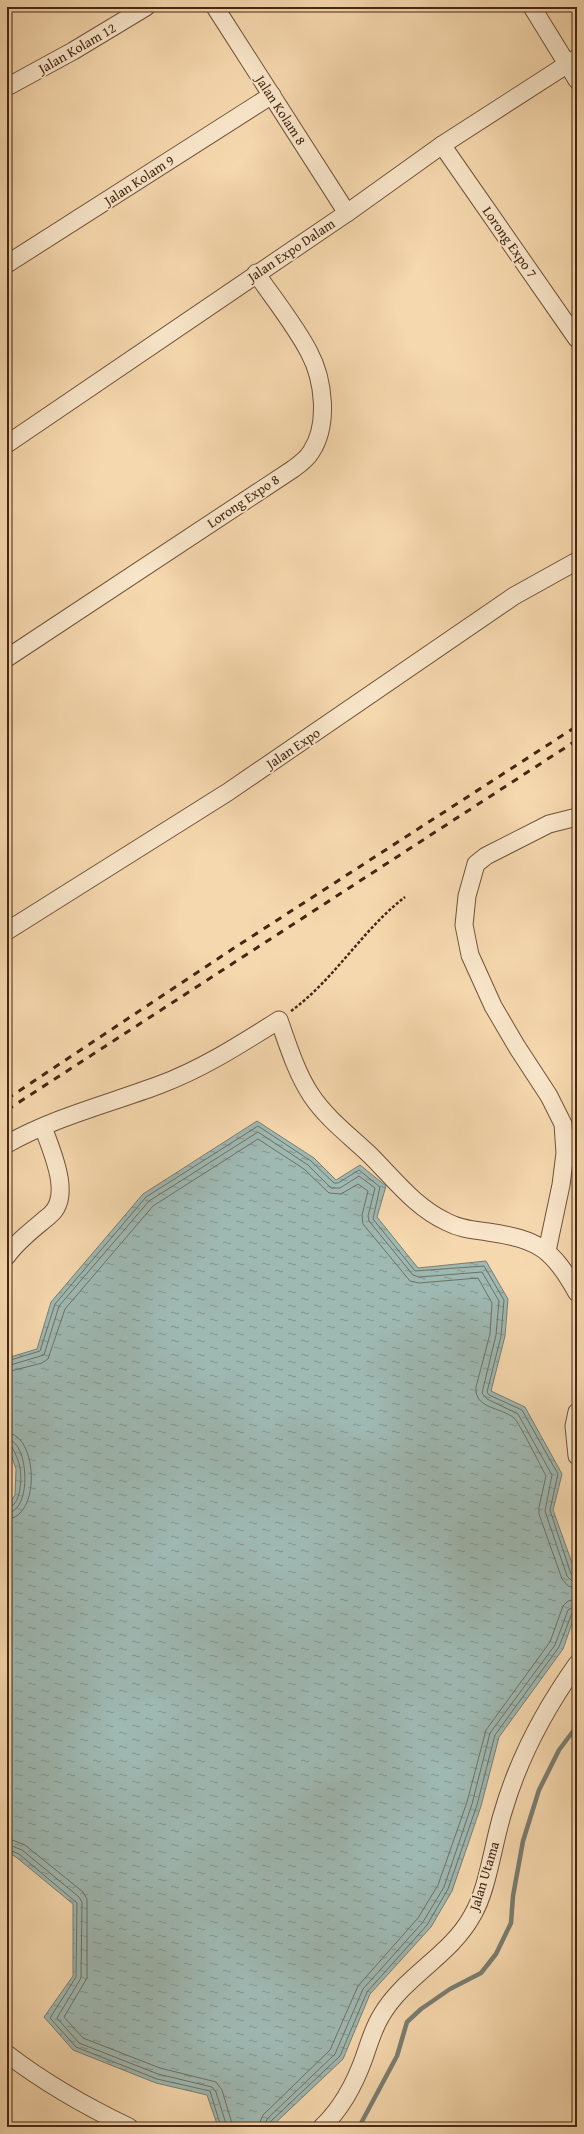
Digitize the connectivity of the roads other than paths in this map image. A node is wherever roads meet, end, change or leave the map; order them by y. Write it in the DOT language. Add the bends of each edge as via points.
graph roads {
  1 [pos="146,7"];
  2 [pos="214,7"];
  3 [pos="532,7"];
  4 [pos="572,61"];
  5 [pos="577,80"];
  6 [pos="7,87"];
  7 [pos="272,95"];
  8 [pos="442,145"];
  9 [pos="347,212"];
  10 [pos="8,260"];
  11 [pos="256,272"];
  12 [pos="577,339"];
  13 [pos="7,444"];
  14 [pos="577,561"];
  15 [pos="7,658"];
  16 [pos="577,817"];
  17 [pos="7,931"];
  18 [pos="43,1127"];
  19 [pos="7,1144"];
  20 [pos="547,1251"];
  21 [pos="7,1256"];
  22 [pos="577,1293"];
  23 [pos="577,1412"];
  24 [pos="577,1456"];
  25 [pos="577,1664"];
  26 [pos="7,2054"];
  27 [pos="128,2127"];
  28 [pos="322,2127"];
  1 -- 6 [label="street, Jalan Kolam 12"];
  2 -- 7 [label="street, Jalan Kolam 8"];
  3 -- 4 [label="street"];
  4 -- 5 [label="street"];
  4 -- 8 [label="street, Jalan Expo Dalam"];
  7 -- 9 [label="street, Jalan Kolam 8"];
  7 -- 10 [label="street, Jalan Kolam 9"];
  8 -- 9 [label="street, Jalan Expo Dalam"];
  8 -- 12 [label="street, Lorong Expo 7"];
  9 -- 11 [label="street, Jalan Expo Dalam"];
  11 -- 13 [label="street, Jalan Expo Dalam"];
  11 -- 15 [label="street, Lorong Expo 8" via="310,352 315,367 322,415 320,430 311,453 293,469"];
  14 -- 17 [label="street, Jalan Expo" via="514,596 234,788"];
  16 -- 20 [label="street" via="549,824 486,856 476,864 467,896 464,925 470,955 493,1006 550,1096 563,1124 565,1153 561,1185"];
  18 -- 19 [label="street"];
  18 -- 20 [label="street" via="180,1076 279,1020 301,1076 319,1105 411,1199 449,1223 523,1239"];
  18 -- 21 [label="street" via="58,1171 59,1196 51,1214"];
  20 -- 22 [label="street" via="556,1259"];
  23 -- 24 [label="street" via="574,1444"];
  25 -- 28 [label="street, Jalan Utama" via="541,1722 512,1784 479,1903 472,1917 450,1944 389,2003 380,2017 354,2083"];
  26 -- 27 [label="street" via="77,2102"];
}
